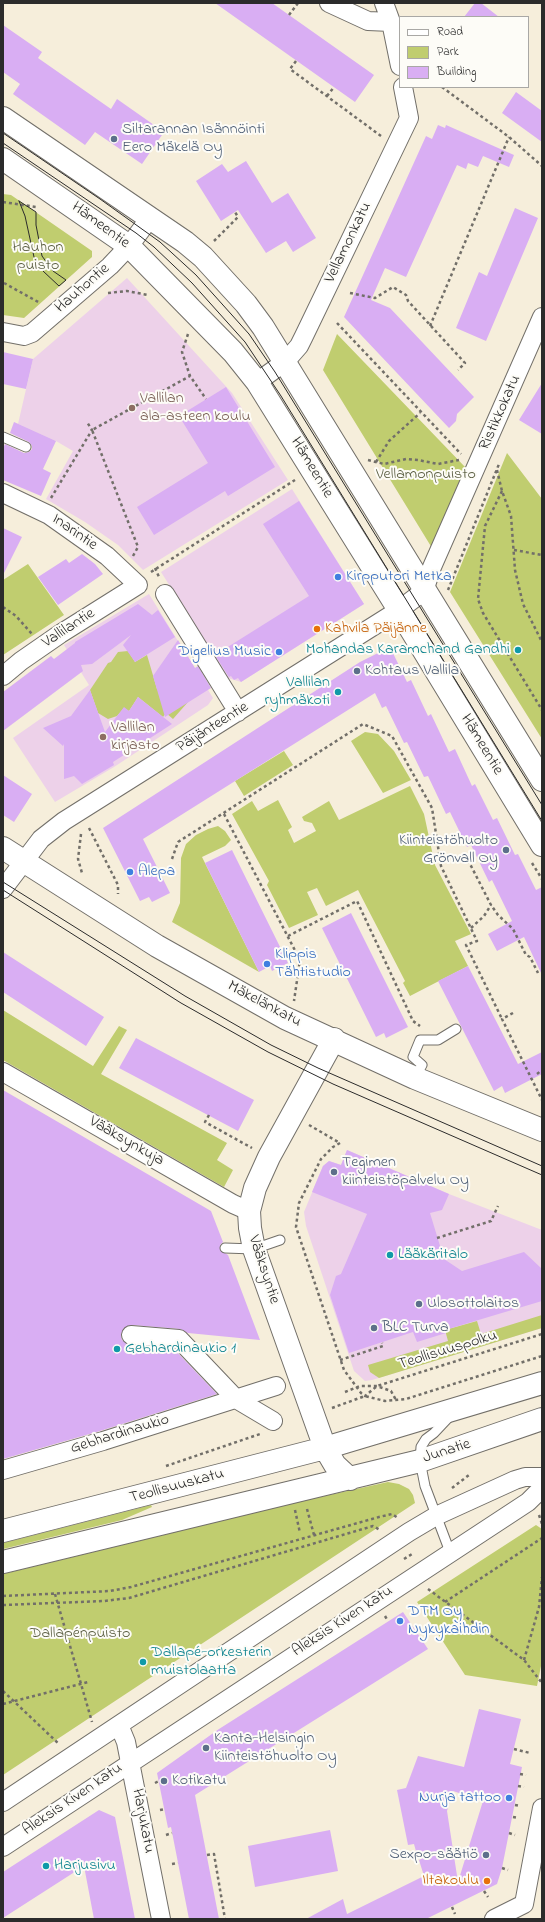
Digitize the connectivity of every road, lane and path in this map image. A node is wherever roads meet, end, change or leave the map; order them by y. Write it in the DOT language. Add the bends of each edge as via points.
graph roads {
  1 [pos="298,3"];
  2 [pos="384,3"];
  3 [pos="337,7"];
  4 [pos="289,15"];
  5 [pos="391,22"];
  6 [pos="296,61"];
  7 [pos="399,61"];
  8 [pos="334,87"];
  9 [pos="404,88"];
  10 [pos="443,88"];
  11 [pos="328,96"];
  12 [pos="3,118"];
  13 [pos="509,137"];
  14 [pos="396,145"];
  15 [pos="3,159"];
  16 [pos="542,166"];
  17 [pos="3,202"];
  18 [pos="35,204"];
  19 [pos="234,212"];
  20 [pos="150,218"];
  21 [pos="213,242"];
  22 [pos="129,246"];
  23 [pos="3,282"];
  24 [pos="146,291"];
  25 [pos="103,293"];
  26 [pos="350,293"];
  27 [pos="43,305"];
  28 [pos="542,317"];
  29 [pos="336,323"];
  30 [pos="430,326"];
  31 [pos="183,328"];
  32 [pos="3,332"];
  33 [pos="188,333"];
  34 [pos="193,338"];
  35 [pos="542,340"];
  36 [pos="527,353"];
  37 [pos="285,362"];
  38 [pos="458,370"];
  39 [pos="190,376"];
  40 [pos="257,382"];
  41 [pos="206,399"];
  42 [pos="420,413"];
  43 [pos="87,422"];
  44 [pos="92,430"];
  45 [pos="3,437"];
  46 [pos="26,447"];
  47 [pos="366,460"];
  48 [pos="376,462"];
  49 [pos="497,470"];
  50 [pos="299,486"];
  51 [pos="56,491"];
  52 [pos="502,492"];
  53 [pos="3,493"];
  54 [pos="514,550"];
  55 [pos="542,555"];
  56 [pos="131,559"];
  57 [pos="138,585"];
  58 [pos="424,591"];
  59 [pos="164,594"];
  60 [pos="3,607"];
  61 [pos="399,610"];
  62 [pos="35,638"];
  63 [pos="542,642"];
  64 [pos="3,676"];
  65 [pos="542,710"];
  66 [pos="238,712"];
  67 [pos="542,780"];
  68 [pos="224,814"];
  69 [pos="89,828"];
  70 [pos="81,834"];
  71 [pos="3,848"];
  72 [pos="536,852"];
  73 [pos="172,858"];
  74 [pos="468,860"];
  75 [pos="24,861"];
  76 [pos="82,873"];
  77 [pos="542,879"];
  78 [pos="3,889"];
  79 [pos="118,894"];
  80 [pos="491,905"];
  81 [pos="471,928"];
  82 [pos="288,936"];
  83 [pos="538,973"];
  84 [pos="294,1001"];
  85 [pos="513,1013"];
  86 [pos="502,1019"];
  87 [pos="456,1029"];
  88 [pos="334,1039"];
  89 [pos="438,1040"];
  90 [pos="542,1070"];
  91 [pos="3,1072"];
  92 [pos="537,1074"];
  93 [pos="416,1078"];
  94 [pos="542,1100"];
  95 [pos="209,1115"];
  96 [pos="542,1130"];
  97 [pos="340,1143"];
  98 [pos="269,1157"];
  99 [pos="498,1206"];
  100 [pos="249,1211"];
  101 [pos="437,1238"];
  102 [pos="280,1240"];
  103 [pos="225,1248"];
  104 [pos="254,1249"];
  105 [pos="542,1334"];
  106 [pos="132,1335"];
  107 [pos="382,1343"];
  108 [pos="542,1356"];
  109 [pos="340,1360"];
  110 [pos="542,1383"];
  111 [pos="276,1386"];
  112 [pos="377,1386"];
  113 [pos="355,1387"];
  114 [pos="345,1392"];
  115 [pos="364,1396"];
  116 [pos="236,1399"];
  117 [pos="353,1400"];
  118 [pos="396,1401"];
  119 [pos="456,1409"];
  120 [pos="542,1419"];
  121 [pos="272,1421"];
  122 [pos="325,1448"];
  123 [pos="420,1462"];
  124 [pos="3,1470"];
  125 [pos="469,1475"];
  126 [pos="542,1477"];
  127 [pos="350,1479"];
  128 [pos="542,1488"];
  129 [pos="451,1494"];
  130 [pos="294,1504"];
  131 [pos="307,1507"];
  132 [pos="538,1514"];
  133 [pos="436,1516"];
  134 [pos="542,1524"];
  135 [pos="3,1531"];
  136 [pos="381,1531"];
  137 [pos="409,1532"];
  138 [pos="300,1533"];
  139 [pos="314,1535"];
  140 [pos="542,1538"];
  141 [pos="450,1552"];
  142 [pos="3,1562"];
  143 [pos="542,1577"];
  144 [pos="424,1586"];
  145 [pos="55,1594"];
  146 [pos="3,1596"];
  147 [pos="445,1602"];
  148 [pos="58,1603"];
  149 [pos="3,1605"];
  150 [pos="524,1660"];
  151 [pos="88,1682"];
  152 [pos="542,1683"];
  153 [pos="81,1684"];
  154 [pos="3,1691"];
  155 [pos="15,1701"];
  156 [pos="3,1704"];
  157 [pos="92,1723"];
  158 [pos="119,1725"];
  159 [pos="59,1744"];
  160 [pos="514,1749"];
  161 [pos="530,1753"];
  162 [pos="130,1762"];
  163 [pos="520,1774"];
  164 [pos="526,1775"];
  165 [pos="159,1781"];
  166 [pos="154,1783"];
  167 [pos="518,1786"];
  168 [pos="524,1787"];
  169 [pos="3,1802"];
  170 [pos="515,1805"];
  171 [pos="520,1806"];
  172 [pos="542,1808"];
  173 [pos="165,1809"];
  174 [pos="160,1810"];
  175 [pos="513,1817"];
  176 [pos="518,1818"];
  177 [pos="172,1833"];
  178 [pos="509,1833"];
  179 [pos="166,1835"];
  180 [pos="514,1835"];
  181 [pos="3,1847"];
  182 [pos="207,1855"];
  183 [pos="178,1863"];
  184 [pos="172,1864"];
  185 [pos="502,1868"];
  186 [pos="508,1870"];
  187 [pos="484,1891"];
  188 [pos="488,1897"];
  189 [pos="452,1906"];
  190 [pos="455,1914"];
  191 [pos="161,1919"];
  192 [pos="225,1919"];
  193 [pos="494,1919"];
  1 -- 4 [label="path"];
  2 -- 5 [label="street"];
  3 -- 5 [label="street" via="368,21"];
  5 -- 7 [label="street"];
  6 -- 11 [label="path" via="290,69"];
  8 -- 11 [label="path"];
  9 -- 14 [label="street, Vellamonkatu" via="409,118"];
  10 -- 13 [label="path"];
  11 -- 14 [label="path"];
  12 -- 20 [label="main road, Hämeentie"];
  13 -- 16 [label="path"];
  13 -- 30 [label="path"];
  14 -- 37 [label="street, Vellamonkatu" via="299,346"];
  15 -- 22 [label="main road, Hämeentie"];
  17 -- 18 [label="path" via="41,208"];
  19 -- 21 [label="path" via="238,217"];
  20 -- 22 [label="street, Hauhontie"];
  20 -- 37 [label="main road, Hämeentie" via="203,257 226,281 263,327"];
  22 -- 32 [label="street, Hauhontie" via="110,266 32,333 24,336"];
  22 -- 40 [label="main road, Hämeentie" via="232,352"];
  23 -- 27 [label="path"];
  24 -- 25 [label="path" via="151,296 127,291"];
  26 -- 30 [label="path" via="375,298 393,286 406,296"];
  28 -- 36 [label="street, Ristikkokatu"];
  29 -- 42 [label="path"];
  30 -- 38 [label="path" via="465,363"];
  31 -- 33 [label="path"];
  33 -- 34 [label="path"];
  33 -- 39 [label="path" via="182,352"];
  35 -- 36 [label="street"];
  36 -- 58 [label="street, Ristikkokatu" via="432,567"];
  37 -- 40 [label="street, Vellamonkatu"];
  37 -- 58 [label="main road, Hämeentie"];
  39 -- 41 [label="path"];
  39 -- 44 [label="path"];
  40 -- 61 [label="main road, Hämeentie"];
  42 -- 48 [label="path" via="389,441"];
  42 -- 48 [label="path" via="466,459 438,464 412,460 384,464"];
  43 -- 44 [label="path"];
  44 -- 51 [label="path"];
  44 -- 56 [label="path" via="138,547"];
  45 -- 46 [label="lane"];
  47 -- 48 [label="path"];
  49 -- 52 [label="path"];
  50 -- 57 [label="path" via="295,479 155,568"];
  52 -- 54 [label="path" via="511,516"];
  52 -- 65 [label="path" via="485,526 478,599"];
  53 -- 57 [label="street, Inarintie" via="49,515 107,556"];
  54 -- 55 [label="path"];
  54 -- 63 [label="path" via="523,604"];
  57 -- 64 [label="street, Vallilantie" via="60,634"];
  58 -- 61 [label="street"];
  58 -- 67 [label="main road, Hämeentie"];
  59 -- 66 [label="street"];
  60 -- 62 [label="path" via="16,616"];
  61 -- 66 [label="street, Päijänteentie"];
  61 -- 72 [label="main road, Hämeentie"];
  66 -- 75 [label="street, Päijänteentie" via="64,820 46,834"];
  68 -- 73 [label="path" via="178,842"];
  68 -- 81 [label="path" via="363,724 392,736 432,808 442,866"];
  68 -- 82 [label="path"];
  69 -- 79 [label="path" via="118,884"];
  70 -- 76 [label="path" via="78,859"];
  71 -- 75 [label="main road, Mäkelänkatu"];
  72 -- 77 [label="path"];
  74 -- 80 [label="path"];
  75 -- 78 [label="street, Päijänteentie"];
  75 -- 88 [label="main road, Mäkelänkatu" via="157,946 285,1018"];
  80 -- 81 [label="path"];
  80 -- 83 [label="path" via="513,929"];
  81 -- 86 [label="path" via="477,941 466,945"];
  82 -- 84 [label="path" via="300,960"];
  82 -- 89 [label="path" via="357,901 413,1020"];
  85 -- 86 [label="path"];
  86 -- 94 [label="path"];
  87 -- 89 [label="lane"];
  88 -- 93 [label="main road, Mäkelänkatu"];
  88 -- 98 [label="main road, Vääksyntie"];
  89 -- 93 [label="lane" via="420,1040 413,1057 422,1065"];
  90 -- 92 [label="path"];
  91 -- 100 [label="street, Vääksynkuja" via="228,1202"];
  93 -- 96 [label="main road, Mäkelänkatu"];
  95 -- 98 [label="path" via="205,1122"];
  97 -- 109 [label="path" via="321,1159 299,1204 296,1227"];
  98 -- 100 [label="main road, Vääksyntie" via="255,1188"];
  99 -- 101 [label="path" via="491,1221"];
  100 -- 104 [label="main road, Vääksyntie"];
  102 -- 104 [label="lane"];
  103 -- 104 [label="lane"];
  104 -- 122 [label="main road, Vääksyntie"];
  105 -- 112 [label="path, Teollisuuspolku"];
  106 -- 116 [label="street" via="179,1339"];
  107 -- 109 [label="path" via="384,1346"];
  108 -- 118 [label="path"];
  109 -- 113 [label="path"];
  110 -- 119 [label="main road"];
  111 -- 116 [label="street, Gebhardinaukio"];
  112 -- 113 [label="path"];
  112 -- 115 [label="path, Teollisuuspolku"];
  112 -- 118 [label="path" via="390,1391"];
  113 -- 114 [label="path"];
  113 -- 115 [label="path"];
  115 -- 117 [label="path, Teollisuuspolku"];
  115 -- 118 [label="path"];
  116 -- 121 [label="street"];
  116 -- 124 [label="street, Gebhardinaukio"];
  119 -- 122 [label="main road, Teollisuuskatu"];
  119 -- 123 [label="lane" via="426,1439 421,1447"];
  120 -- 123 [label="main road, Junatie"];
  122 -- 127 [label="main road, Vääksyntie" via="335,1465"];
  122 -- 135 [label="main road, Teollisuuskatu"];
  123 -- 127 [label="main road, Junatie"];
  123 -- 133 [label="lane" via="425,1486"];
  125 -- 129 [label="path" via="453,1487"];
  126 -- 133 [label="street" via="515,1480"];
  127 -- 142 [label="main road, Teollisuuskatu"];
  128 -- 141 [label="street, Aleksis Kiven katu" via="528,1502"];
  130 -- 138 [label="path"];
  131 -- 139 [label="path"];
  132 -- 134 [label="path"];
  133 -- 137 [label="street"];
  133 -- 141 [label="lane"];
  136 -- 148 [label="path" via="373,1526 129,1598"];
  137 -- 139 [label="path" via="392,1514"];
  137 -- 158 [label="street"];
  139 -- 145 [label="path" via="131,1587 110,1591"];
  140 -- 147 [label="path"];
  141 -- 162 [label="street, Aleksis Kiven katu"];
  143 -- 150 [label="path" via="539,1607"];
  144 -- 147 [label="path"];
  145 -- 146 [label="path"];
  145 -- 148 [label="path"];
  147 -- 150 [label="path"];
  148 -- 149 [label="path"];
  148 -- 153 [label="path"];
  150 -- 152 [label="path"];
  151 -- 153 [label="path"];
  153 -- 155 [label="path"];
  153 -- 157 [label="path"];
  154 -- 155 [label="path"];
  155 -- 156 [label="path"];
  155 -- 159 [label="path"];
  158 -- 162 [label="street, Harjukatu"];
  158 -- 169 [label="street"];
  160 -- 161 [label="path"];
  162 -- 181 [label="street, Aleksis Kiven katu"];
  162 -- 191 [label="street, Harjukatu"];
  163 -- 164 [label="path"];
  165 -- 166 [label="path"];
  167 -- 168 [label="path"];
  170 -- 171 [label="path"];
  172 -- 193 [label="street" via="524,1904"];
  173 -- 174 [label="path"];
  175 -- 176 [label="path"];
  177 -- 179 [label="path"];
  178 -- 180 [label="path"];
  182 -- 192 [label="path" via="214,1854"];
  183 -- 184 [label="path"];
  185 -- 186 [label="path"];
  187 -- 188 [label="path"];
  189 -- 190 [label="path"];
}
